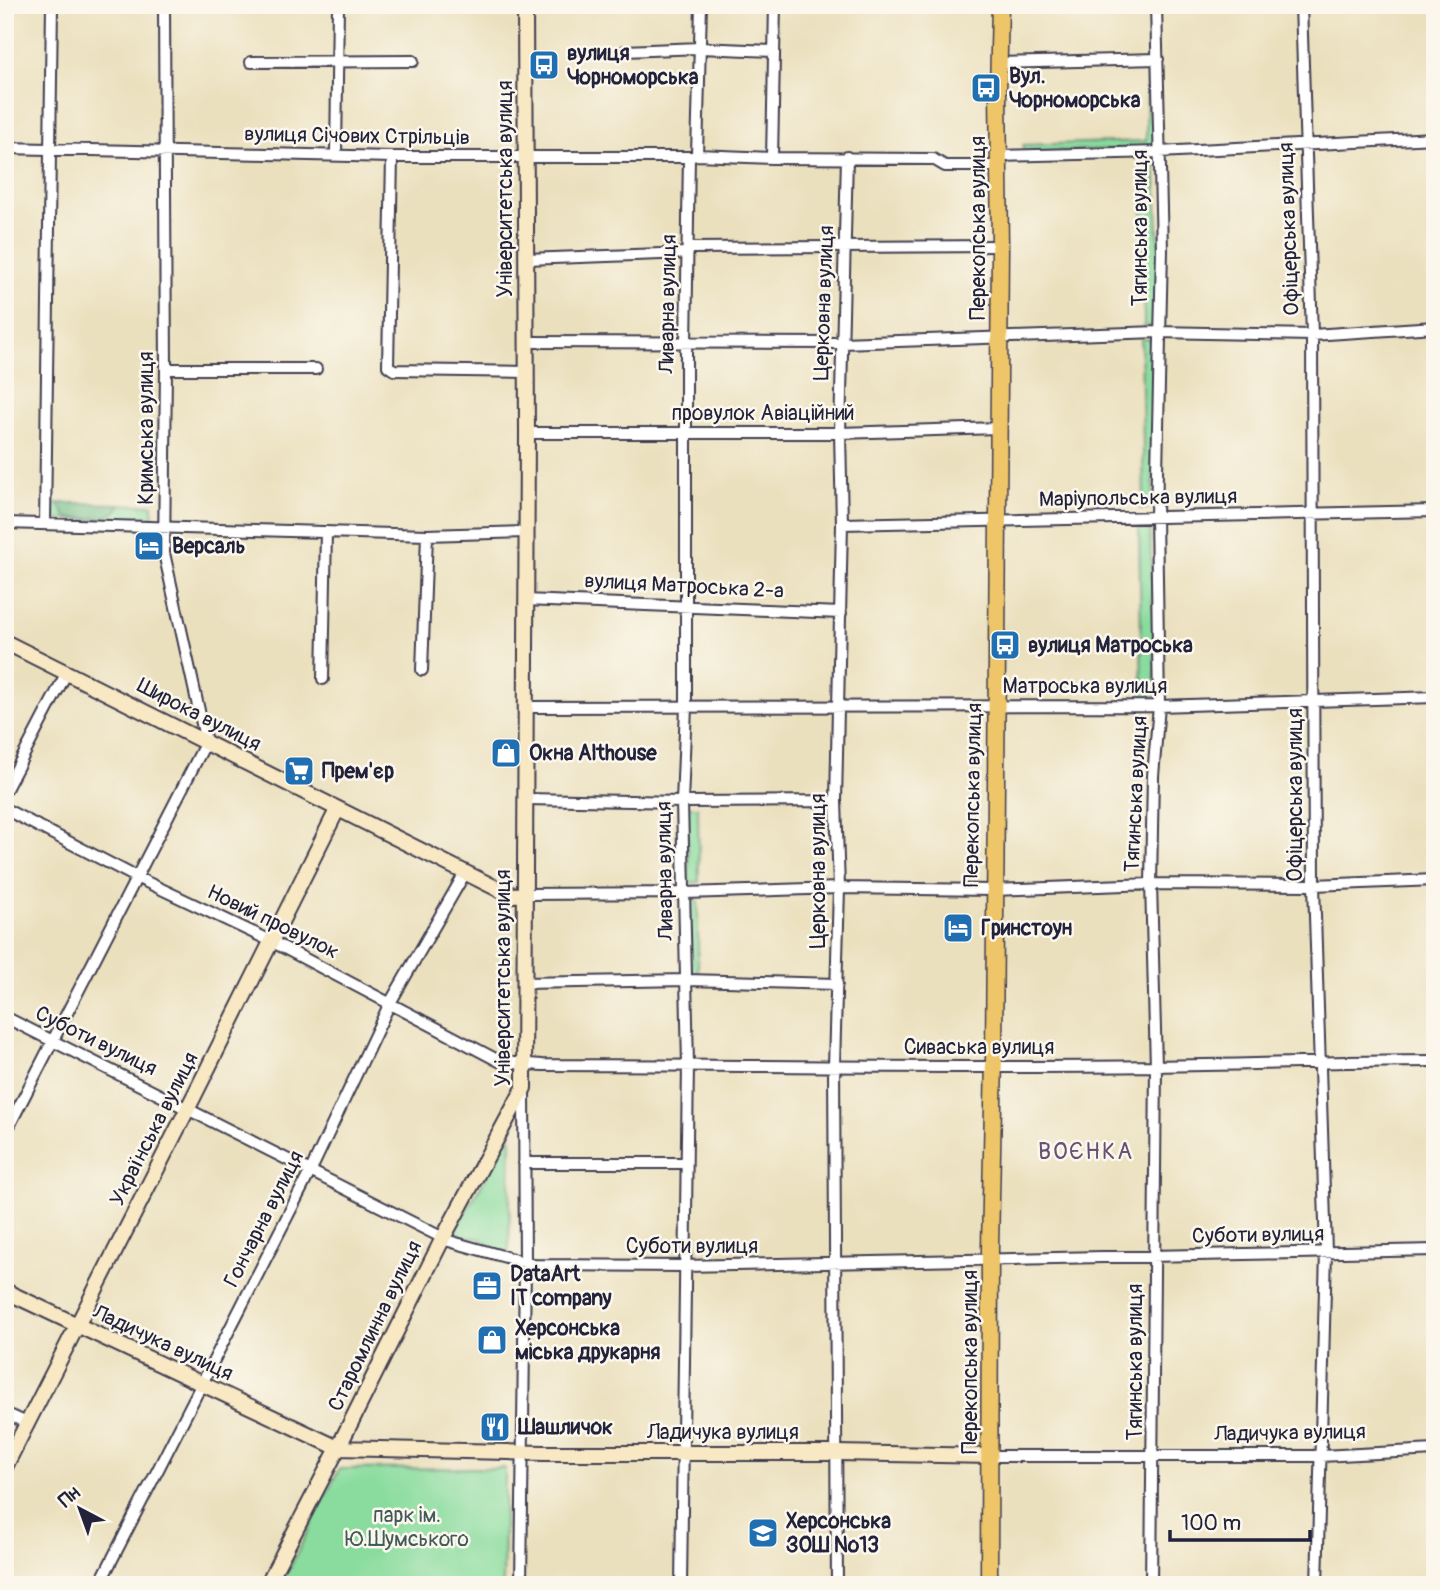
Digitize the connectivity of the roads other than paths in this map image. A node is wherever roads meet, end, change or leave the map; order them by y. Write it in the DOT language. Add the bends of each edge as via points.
graph roads {
  1 [pos="52,5"];
  2 [pos="164,5"];
  3 [pos="338,5"];
  4 [pos="525,5"];
  5 [pos="701,5"];
  6 [pos="775,5"];
  7 [pos="1000,5"];
  8 [pos="1156,5"];
  9 [pos="1301,5"];
  10 [pos="700,48"];
  11 [pos="625,51"];
  12 [pos="773,51"];
  13 [pos="1158,59"];
  14 [pos="338,60"];
  15 [pos="413,61"];
  16 [pos="251,62"];
  17 [pos="998,63"];
  18 [pos="1435,138"];
  19 [pos="1305,143"];
  20 [pos="5,148"];
  21 [pos="49,150"];
  22 [pos="1159,152"];
  23 [pos="165,153"];
  24 [pos="336,155"];
  25 [pos="693,156"];
  26 [pos="393,157"];
  27 [pos="847,157"];
  28 [pos="526,158"];
  29 [pos="772,158"];
  30 [pos="999,161"];
  31 [pos="1000,246"];
  32 [pos="845,248"];
  33 [pos="688,250"];
  34 [pos="526,259"];
  35 [pos="1435,327"];
  36 [pos="1158,332"];
  37 [pos="1312,335"];
  38 [pos="999,337"];
  39 [pos="527,342"];
  40 [pos="842,343"];
  41 [pos="686,344"];
  42 [pos="166,369"];
  43 [pos="316,369"];
  44 [pos="527,372"];
  45 [pos="998,428"];
  46 [pos="527,433"];
  47 [pos="686,433"];
  48 [pos="840,433"];
  49 [pos="1435,511"];
  50 [pos="1314,514"];
  51 [pos="1156,516"];
  52 [pos="997,520"];
  53 [pos="5,523"];
  54 [pos="45,524"];
  55 [pos="842,524"];
  56 [pos="165,529"];
  57 [pos="525,532"];
  58 [pos="326,533"];
  59 [pos="427,535"];
  60 [pos="525,600"];
  61 [pos="686,605"];
  62 [pos="841,613"];
  63 [pos="5,642"];
  64 [pos="422,670"];
  65 [pos="67,672"];
  66 [pos="323,679"];
  67 [pos="1435,697"];
  68 [pos="1314,700"];
  69 [pos="995,705"];
  70 [pos="838,706"];
  71 [pos="1159,706"];
  72 [pos="526,707"];
  73 [pos="686,707"];
  74 [pos="206,742"];
  75 [pos="5,791"];
  76 [pos="526,799"];
  77 [pos="682,802"];
  78 [pos="836,802"];
  79 [pos="5,809"];
  80 [pos="337,810"];
  81 [pos="465,873"];
  82 [pos="136,877"];
  83 [pos="1435,880"];
  84 [pos="1152,884"];
  85 [pos="1314,885"];
  86 [pos="839,888"];
  87 [pos="993,890"];
  88 [pos="685,893"];
  89 [pos="525,894"];
  90 [pos="271,942"];
  91 [pos="687,980"];
  92 [pos="523,983"];
  93 [pos="837,984"];
  94 [pos="390,1003"];
  95 [pos="5,1017"];
  96 [pos="53,1041"];
  97 [pos="1435,1060"];
  98 [pos="1320,1061"];
  99 [pos="524,1064"];
  100 [pos="688,1065"];
  101 [pos="834,1066"];
  102 [pos="994,1066"];
  103 [pos="1156,1066"];
  104 [pos="524,1088"];
  105 [pos="188,1108"];
  106 [pos="5,1134"];
  107 [pos="524,1163"];
  108 [pos="686,1163"];
  109 [pos="310,1172"];
  110 [pos="443,1238"];
  111 [pos="1435,1250"];
  112 [pos="1326,1252"];
  113 [pos="1155,1256"];
  114 [pos="990,1259"];
  115 [pos="835,1263"];
  116 [pos="525,1264"];
  117 [pos="684,1266"];
  118 [pos="5,1291"];
  119 [pos="77,1326"];
  120 [pos="201,1384"];
  121 [pos="5,1413"];
  122 [pos="27,1423"];
  123 [pos="338,1448"];
  124 [pos="1435,1450"];
  125 [pos="522,1452"];
  126 [pos="682,1453"];
  127 [pos="838,1453"];
  128 [pos="991,1456"];
  129 [pos="1153,1456"];
  130 [pos="1321,1456"];
  131 [pos="5,1467"];
  132 [pos="99,1585"];
  133 [pos="267,1585"];
  134 [pos="521,1585"];
  135 [pos="681,1585"];
  136 [pos="837,1585"];
  137 [pos="989,1585"];
  138 [pos="1151,1585"];
  139 [pos="1317,1585"];
  1 -- 21 [label="street"];
  2 -- 23 [label="street, Кримська вулиця"];
  3 -- 14 [label="street"];
  4 -- 28 [label="street, Університетська вулиця"];
  5 -- 10 [label="street, Ливарна вулиця"];
  6 -- 12 [label="street"];
  7 -- 17 [label="main road, Перекопська вулиця"];
  8 -- 13 [label="street, Тягинська вулиця"];
  9 -- 19 [label="street, Офіцерська вулиця"];
  10 -- 11 [label="street"];
  10 -- 12 [label="street"];
  10 -- 25 [label="street, Ливарна вулиця"];
  12 -- 29 [label="street"];
  13 -- 17 [label="street"];
  13 -- 22 [label="street, Тягинська вулиця"];
  14 -- 15 [label="street"];
  14 -- 16 [label="street"];
  14 -- 24 [label="street"];
  17 -- 30 [label="main road, Перекопська вулиця"];
  18 -- 19 [label="street, вулиця Січових Стрільців"];
  19 -- 22 [label="street, вулиця Січових Стрільців"];
  19 -- 37 [label="street, Офіцерська вулиця"];
  20 -- 21 [label="street, вулиця Січових Стрільців"];
  21 -- 23 [label="street, вулиця Січових Стрільців"];
  21 -- 54 [label="street"];
  22 -- 30 [label="street, вулиця Січових Стрільців"];
  22 -- 36 [label="street, Тягинська вулиця" via="1162,250"];
  23 -- 24 [label="street, вулиця Січових Стрільців"];
  23 -- 42 [label="street, Кримська вулиця"];
  24 -- 26 [label="street, вулиця Січових Стрільців"];
  25 -- 28 [label="street, вулиця Січових Стрільців"];
  25 -- 29 [label="street, вулиця Січових Стрільців"];
  25 -- 33 [label="street, Ливарна вулиця"];
  26 -- 28 [label="street, вулиця Січових Стрільців"];
  26 -- 44 [label="street" via="388,366 394,370"];
  27 -- 29 [label="street, вулиця Січових Стрільців"];
  27 -- 30 [label="street, вулиця Січових Стрільців" via="933,159 945,166"];
  27 -- 32 [label="street, Церковна вулиця"];
  28 -- 34 [label="street, Університетська вулиця"];
  30 -- 31 [label="main road, Перекопська вулиця"];
  31 -- 32 [label="street"];
  31 -- 38 [label="main road, Перекопська вулиця"];
  32 -- 33 [label="street"];
  32 -- 40 [label="street, Церковна вулиця"];
  33 -- 34 [label="street"];
  33 -- 41 [label="street, Ливарна вулиця"];
  34 -- 39 [label="street, Університетська вулиця"];
  35 -- 37 [label="street"];
  36 -- 37 [label="street"];
  36 -- 38 [label="street"];
  36 -- 51 [label="street, Тягинська вулиця"];
  37 -- 50 [label="street, Офіцерська вулиця"];
  38 -- 40 [label="street"];
  38 -- 45 [label="main road, Перекопська вулиця"];
  39 -- 41 [label="street"];
  39 -- 44 [label="street, Університетська вулиця"];
  40 -- 41 [label="street"];
  40 -- 48 [label="street, Церковна вулиця"];
  41 -- 47 [label="street, Ливарна вулиця"];
  42 -- 43 [label="street"];
  42 -- 56 [label="street, Кримська вулиця"];
  44 -- 46 [label="street, Університетська вулиця"];
  45 -- 48 [label="street, провулок Авіаційний"];
  45 -- 52 [label="main road, Перекопська вулиця"];
  46 -- 47 [label="street, провулок Авіаційний"];
  46 -- 57 [label="street, Університетська вулиця"];
  47 -- 48 [label="street, провулок Авіаційний"];
  47 -- 61 [label="street, Ливарна вулиця"];
  48 -- 55 [label="street, Церковна вулиця"];
  49 -- 50 [label="street, Маріупольська вулиця"];
  50 -- 51 [label="street, Маріупольська вулиця"];
  50 -- 68 [label="street, Офіцерська вулиця"];
  51 -- 52 [label="street, Маріупольська вулиця"];
  51 -- 71 [label="street, Тягинська вулиця"];
  52 -- 55 [label="street, Маріупольська вулиця"];
  52 -- 69 [label="main road, Перекопська вулиця"];
  53 -- 54 [label="street"];
  54 -- 56 [label="street"];
  55 -- 62 [label="street, Церковна вулиця"];
  56 -- 58 [label="street"];
  56 -- 74 [label="street, Кримська вулиця" via="164,553"];
  57 -- 59 [label="street"];
  57 -- 60 [label="street, Університетська вулиця"];
  58 -- 59 [label="street"];
  58 -- 66 [label="street"];
  59 -- 64 [label="street"];
  60 -- 61 [label="street, вулиця Матроська 2-а"];
  60 -- 72 [label="street, Університетська вулиця"];
  61 -- 62 [label="street, вулиця Матроська 2-а"];
  61 -- 73 [label="street, Ливарна вулиця"];
  62 -- 70 [label="street, Церковна вулиця"];
  63 -- 65 [label="street, Широка вулиця"];
  65 -- 74 [label="street, Широка вулиця"];
  65 -- 75 [label="street"];
  67 -- 68 [label="street, Матроська вулиця"];
  68 -- 71 [label="street, Матроська вулиця"];
  68 -- 85 [label="street, Офіцерська вулиця"];
  69 -- 70 [label="street, Матроська вулиця"];
  69 -- 71 [label="street, Матроська вулиця"];
  69 -- 87 [label="main road, Перекопська вулиця"];
  70 -- 73 [label="street, Матроська вулиця"];
  70 -- 78 [label="street, Церковна вулиця"];
  71 -- 84 [label="street, Тягинська вулиця"];
  72 -- 73 [label="street, Матроська вулиця"];
  72 -- 76 [label="street, Університетська вулиця"];
  73 -- 77 [label="street, Ливарна вулиця"];
  74 -- 80 [label="street, Широка вулиця"];
  74 -- 82 [label="street"];
  76 -- 77 [label="street"];
  76 -- 89 [label="street, Університетська вулиця"];
  77 -- 78 [label="street"];
  77 -- 88 [label="street, Ливарна вулиця"];
  78 -- 86 [label="street, Церковна вулиця"];
  79 -- 82 [label="street, Новий провулок"];
  80 -- 81 [label="street, Широка вулиця"];
  80 -- 90 [label="street, Українська вулиця"];
  81 -- 89 [label="street, Широка вулиця" via="507,893"];
  81 -- 94 [label="street, Гончарна вулиця"];
  82 -- 90 [label="street, Новий провулок"];
  82 -- 96 [label="street"];
  83 -- 85 [label="street"];
  84 -- 85 [label="street"];
  84 -- 87 [label="street"];
  84 -- 103 [label="street, Тягинська вулиця"];
  85 -- 98 [label="street, Офіцерська вулиця"];
  86 -- 87 [label="street"];
  86 -- 88 [label="street"];
  86 -- 93 [label="street, Церковна вулиця"];
  87 -- 102 [label="main road, Перекопська вулиця"];
  88 -- 89 [label="street"];
  88 -- 91 [label="street, Ливарна вулиця"];
  89 -- 92 [label="street, Університетська вулиця"];
  90 -- 94 [label="street, Новий провулок"];
  90 -- 105 [label="street, Українська вулиця"];
  91 -- 92 [label="street"];
  91 -- 93 [label="street"];
  91 -- 100 [label="street, Ливарна вулиця"];
  92 -- 99 [label="street, Університетська вулиця"];
  93 -- 101 [label="street, Церковна вулиця"];
  94 -- 99 [label="street, Новий провулок" via="501,1062"];
  94 -- 109 [label="street, Гончарна вулиця"];
  95 -- 96 [label="street, Суботи вулиця"];
  96 -- 105 [label="street, Суботи вулиця"];
  96 -- 106 [label="street"];
  97 -- 98 [label="street, Сиваська вулиця"];
  98 -- 103 [label="street, Сиваська вулиця"];
  98 -- 112 [label="street, Офіцерська вулиця"];
  99 -- 100 [label="street, Сиваська вулиця"];
  99 -- 104 [label="street, Університетська вулиця"];
  100 -- 101 [label="street, Сиваська вулиця"];
  100 -- 108 [label="street, Ливарна вулиця"];
  101 -- 102 [label="street, Сиваська вулиця"];
  101 -- 115 [label="street, Церковна вулиця"];
  102 -- 103 [label="street, Сиваська вулиця"];
  102 -- 114 [label="main road, Перекопська вулиця"];
  103 -- 113 [label="street, Тягинська вулиця"];
  104 -- 107 [label="street, Університетська вулиця"];
  104 -- 110 [label="street, Старомлинна вулиця"];
  105 -- 109 [label="street, Суботи вулиця"];
  105 -- 119 [label="street, Українська вулиця"];
  107 -- 108 [label="street"];
  107 -- 116 [label="street, Університетська вулиця"];
  108 -- 117 [label="street, Ливарна вулиця"];
  109 -- 110 [label="street, Суботи вулиця"];
  109 -- 120 [label="street, Гончарна вулиця"];
  110 -- 116 [label="street, Суботи вулиця"];
  110 -- 123 [label="street, Старомлинна вулиця"];
  111 -- 112 [label="street, Суботи вулиця"];
  112 -- 113 [label="street, Суботи вулиця"];
  112 -- 130 [label="street, Офіцерська вулиця"];
  113 -- 114 [label="street, Суботи вулиця"];
  113 -- 129 [label="street, Тягинська вулиця"];
  114 -- 115 [label="street, Суботи вулиця"];
  114 -- 128 [label="main road, Перекопська вулиця"];
  115 -- 117 [label="street, Суботи вулиця"];
  115 -- 127 [label="street, Церковна вулиця"];
  116 -- 117 [label="street, Суботи вулиця"];
  116 -- 125 [label="street, Університетська вулиця"];
  117 -- 126 [label="street, Ливарна вулиця"];
  118 -- 119 [label="street, Ладичука вулиця"];
  119 -- 120 [label="street, Ладичука вулиця"];
  119 -- 122 [label="street, Українська вулиця"];
  120 -- 123 [label="street, Ладичука вулиця"];
  120 -- 132 [label="street, Гончарна вулиця"];
  121 -- 122 [label="street"];
  122 -- 131 [label="street, Українська вулиця"];
  123 -- 125 [label="street, Ладичука вулиця"];
  123 -- 133 [label="street, Старомлинна вулиця"];
  124 -- 130 [label="street, Ладичука вулиця"];
  125 -- 126 [label="street, Ладичука вулиця"];
  125 -- 134 [label="street, Університетська вулиця"];
  126 -- 127 [label="street, Ладичука вулиця"];
  126 -- 135 [label="street, Ливарна вулиця"];
  127 -- 128 [label="street, Ладичука вулиця"];
  127 -- 136 [label="street, Церковна вулиця"];
  128 -- 129 [label="street, Ладичука вулиця"];
  128 -- 137 [label="main road, Перекопська вулиця"];
  129 -- 130 [label="street, Ладичука вулиця"];
  129 -- 138 [label="street, Тягинська вулиця"];
  130 -- 139 [label="street, Офіцерська вулиця"];
}
